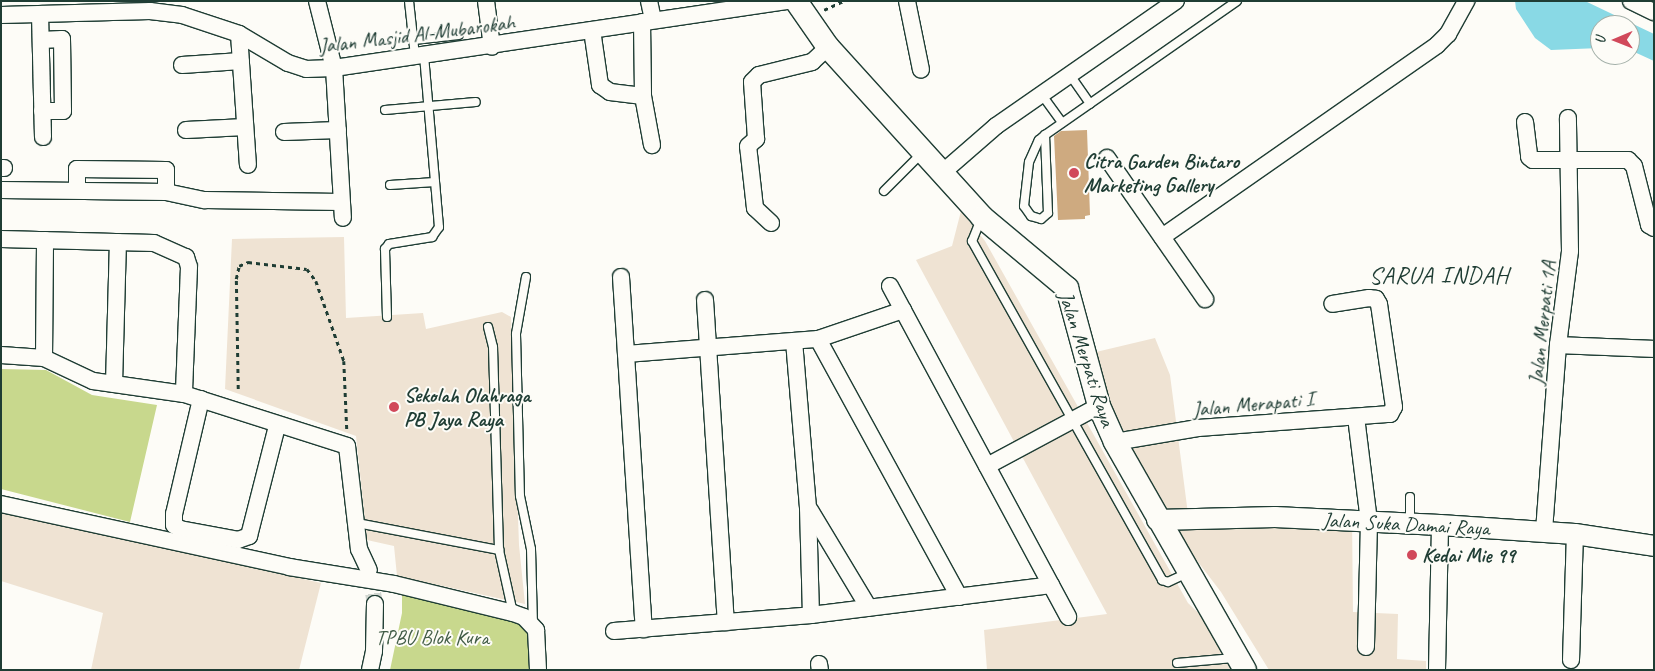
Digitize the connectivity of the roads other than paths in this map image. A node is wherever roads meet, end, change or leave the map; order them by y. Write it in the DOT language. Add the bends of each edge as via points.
graph roads {
  1 [pos="317,1"];
  2 [pos="410,1"];
  3 [pos="486,1"];
  4 [pos="649,1"];
  5 [pos="788,1"];
  6 [pos="796,1"];
  7 [pos="907,1"];
  8 [pos="1176,1"];
  9 [pos="1237,1"];
  10 [pos="1466,1"];
  11 [pos="1631,1"];
  12 [pos="738,5"];
  13 [pos="174,8"];
  14 [pos="9,10"];
  15 [pos="1654,12"];
  16 [pos="40,14"];
  17 [pos="647,21"];
  18 [pos="592,30"];
  19 [pos="239,34"];
  20 [pos="459,35"];
  21 [pos="414,40"];
  22 [pos="492,47"];
  23 [pos="828,47"];
  24 [pos="420,58"];
  25 [pos="241,61"];
  26 [pos="182,65"];
  27 [pos="334,68"];
  28 [pos="921,70"];
  29 [pos="1070,75"];
  30 [pos="1042,95"];
  31 [pos="643,96"];
  32 [pos="476,102"];
  33 [pos="1090,104"];
  34 [pos="429,106"];
  35 [pos="385,110"];
  36 [pos="1568,118"];
  37 [pos="1525,122"];
  38 [pos="1062,123"];
  39 [pos="245,128"];
  40 [pos="186,130"];
  41 [pos="338,130"];
  42 [pos="284,132"];
  43 [pos="1045,135"];
  44 [pos="43,137"];
  45 [pos="652,145"];
  46 [pos="923,152"];
  47 [pos="1107,158"];
  48 [pos="1570,158"];
  49 [pos="248,164"];
  50 [pos="942,173"];
  51 [pos="435,182"];
  52 [pos="390,185"];
  53 [pos="1,190"];
  54 [pos="884,191"];
  55 [pos="982,217"];
  56 [pos="771,223"];
  57 [pos="1654,228"];
  58 [pos="1162,237"];
  59 [pos="1,239"];
  60 [pos="45,240"];
  61 [pos="118,242"];
  62 [pos="526,277"];
  63 [pos="621,277"];
  64 [pos="890,286"];
  65 [pos="1205,298"];
  66 [pos="705,300"];
  67 [pos="1332,304"];
  68 [pos="903,310"];
  69 [pos="387,317"];
  70 [pos="488,327"];
  71 [pos="818,339"];
  72 [pos="794,341"];
  73 [pos="1558,345"];
  74 [pos="708,347"];
  75 [pos="1654,349"];
  76 [pos="626,354"];
  77 [pos="1,355"];
  78 [pos="44,358"];
  79 [pos="114,384"];
  80 [pos="184,394"];
  81 [pos="201,399"];
  82 [pos="1099,406"];
  83 [pos="1356,417"];
  84 [pos="1074,420"];
  85 [pos="277,426"];
  86 [pos="1115,442"];
  87 [pos="987,466"];
  88 [pos="1410,497"];
  89 [pos="1,504"];
  90 [pos="808,508"];
  91 [pos="1157,520"];
  92 [pos="1369,522"];
  93 [pos="357,523"];
  94 [pos="1410,524"];
  95 [pos="1440,525"];
  96 [pos="1544,531"];
  97 [pos="1575,534"];
  98 [pos="1654,546"];
  99 [pos="499,550"];
  100 [pos="369,570"];
  101 [pos="1188,572"];
  102 [pos="1051,585"];
  103 [pos="959,596"];
  104 [pos="375,604"];
  105 [pos="869,608"];
  106 [pos="513,613"];
  107 [pos="811,615"];
  108 [pos="1068,617"];
  109 [pos="726,622"];
  110 [pos="533,624"];
  111 [pos="644,629"];
  112 [pos="614,631"];
  113 [pos="1366,647"];
  114 [pos="1572,660"];
  115 [pos="1177,662"];
  116 [pos="1242,664"];
  117 [pos="370,670"];
  118 [pos="538,670"];
  119 [pos="1437,670"];
  1 -- 27 [label="street"];
  2 -- 21 [label="lane"];
  3 -- 22 [label="street"];
  4 -- 17 [label="street"];
  5 -- 12 [label="street, Jalan Masjid Al-Mubarokah"];
  6 -- 23 [label="main road, Jalan Merpati Raya"];
  7 -- 28 [label="street"];
  8 -- 29 [label="street"];
  9 -- 33 [label="lane"];
  10 -- 58 [label="street" via="1448,34 1437,45"];
  11 -- 15 [label="street"];
  12 -- 17 [label="street, Jalan Masjid Al-Mubarokah"];
  13 -- 16 [label="street, Jalan Masjid Al-Mubarokah"];
  13 -- 19 [label="street, Jalan Masjid Al-Mubarokah"];
  14 -- 16 [label="street, Jalan Masjid Al-Mubarokah"];
  16 -- 44 [label="street" via="41,40 62,40 63,111 42,111"];
  17 -- 18 [label="street, Jalan Masjid Al-Mubarokah"];
  17 -- 31 [label="street"];
  18 -- 22 [label="street, Jalan Masjid Al-Mubarokah"];
  18 -- 31 [label="street" via="600,85 610,92"];
  19 -- 25 [label="street"];
  19 -- 27 [label="street, Jalan Masjid Al-Mubarokah" via="288,63 306,69"];
  20 -- 21 [label="lane"];
  21 -- 24 [label="lane"];
  22 -- 24 [label="street, Jalan Masjid Al-Mubarokah"];
  23 -- 46 [label="main road, Jalan Merpati Raya"];
  23 -- 56 [label="street" via="812,62 759,75 752,82 756,140 748,146 755,208"];
  24 -- 27 [label="street, Jalan Masjid Al-Mubarokah"];
  24 -- 34 [label="lane"];
  25 -- 26 [label="street"];
  25 -- 39 [label="street"];
  27 -- 41 [label="street"];
  29 -- 30 [label="street"];
  29 -- 33 [label="lane"];
  30 -- 38 [label="lane"];
  30 -- 50 [label="street" via="996,126"];
  31 -- 45 [label="street"];
  32 -- 34 [label="lane"];
  33 -- 38 [label="lane"];
  34 -- 35 [label="lane"];
  34 -- 51 [label="lane"];
  36 -- 48 [label="street, Jalan Merpati 1A"];
  37 -- 48 [label="street" via="1529,157 1536,161"];
  38 -- 43 [label="lane"];
  39 -- 40 [label="street"];
  39 -- 49 [label="street"];
  41 -- 42 [label="street"];
  41 -- 53 [label="street" via="342,210 205,200 166,192"];
  43 -- 43 [label="lane" via="1039,140 1029,162 1024,206 1031,216 1041,220 1048,213"];
  46 -- 50 [label="main road, Jalan Merpati Raya"];
  46 -- 54 [label="lane"];
  47 -- 58 [label="street"];
  48 -- 57 [label="street" via="1628,160 1634,166 1649,225"];
  48 -- 73 [label="street, Jalan Merpati 1A" via="1570,251"];
  50 -- 55 [label="main road, Jalan Merpati Raya"];
  51 -- 52 [label="lane"];
  51 -- 69 [label="lane" via="437,234 389,244 385,249"];
  55 -- 82 [label="main road, Jalan Merpati Raya" via="1067,288"];
  55 -- 84 [label="lane" via="972,241"];
  58 -- 65 [label="street"];
  59 -- 60 [label="street"];
  60 -- 61 [label="street"];
  60 -- 78 [label="street"];
  61 -- 79 [label="street"];
  61 -- 80 [label="street" via="154,243 186,257 189,267"];
  62 -- 110 [label="lane" via="516,334 520,496 530,549"];
  63 -- 76 [label="street"];
  64 -- 68 [label="street"];
  66 -- 74 [label="street"];
  67 -- 83 [label="street, Jalan Merapati I" via="1369,298 1376,298 1380,304 1393,411"];
  68 -- 71 [label="street"];
  68 -- 87 [label="street"];
  70 -- 99 [label="lane" via="493,347"];
  71 -- 72 [label="street"];
  71 -- 103 [label="street"];
  72 -- 74 [label="street"];
  72 -- 90 [label="street"];
  73 -- 75 [label="street"];
  73 -- 96 [label="street, Jalan Merpati 1A"];
  74 -- 76 [label="street"];
  74 -- 109 [label="street"];
  76 -- 111 [label="street"];
  77 -- 78 [label="street"];
  78 -- 79 [label="street" via="93,381"];
  79 -- 80 [label="street"];
  80 -- 81 [label="street"];
  81 -- 85 [label="street"];
  81 -- 85 [label="street" via="174,514 174,524 180,529 238,540 249,536"];
  82 -- 84 [label="street"];
  82 -- 86 [label="main road, Jalan Merpati Raya"];
  83 -- 86 [label="street, Jalan Merapati I" via="1198,428"];
  83 -- 92 [label="street"];
  84 -- 87 [label="street"];
  84 -- 101 [label="lane" via="1162,580 1168,582"];
  85 -- 93 [label="street" via="347,446"];
  86 -- 91 [label="main road, Jalan Merpati Raya"];
  87 -- 102 [label="street"];
  88 -- 94 [label="lane"];
  89 -- 106 [label="street" via="289,567 394,584"];
  90 -- 105 [label="street"];
  90 -- 107 [label="street"];
  91 -- 92 [label="street, Jalan Suka Damai Raya" via="1275,517"];
  91 -- 101 [label="main road, Jalan Merpati Raya"];
  92 -- 94 [label="street, Jalan Suka Damai Raya"];
  92 -- 113 [label="street"];
  93 -- 99 [label="lane"];
  93 -- 100 [label="street" via="360,550"];
  94 -- 95 [label="street, Jalan Suka Damai Raya"];
  95 -- 96 [label="street, Jalan Suka Damai Raya"];
  95 -- 119 [label="street"];
  96 -- 97 [label="street, Jalan Suka Damai Raya"];
  97 -- 98 [label="street, Jalan Suka Damai Raya"];
  97 -- 114 [label="street"];
  99 -- 106 [label="lane"];
  101 -- 116 [label="main road, Jalan Merpati Raya"];
  102 -- 103 [label="street"];
  102 -- 108 [label="street"];
  103 -- 105 [label="street"];
  104 -- 117 [label="street" via="374,651"];
  105 -- 107 [label="street"];
  106 -- 110 [label="street"];
  107 -- 109 [label="street"];
  109 -- 111 [label="street"];
  110 -- 118 [label="street" via="539,646"];
  111 -- 112 [label="street"];
  115 -- 116 [label="lane"];
}
